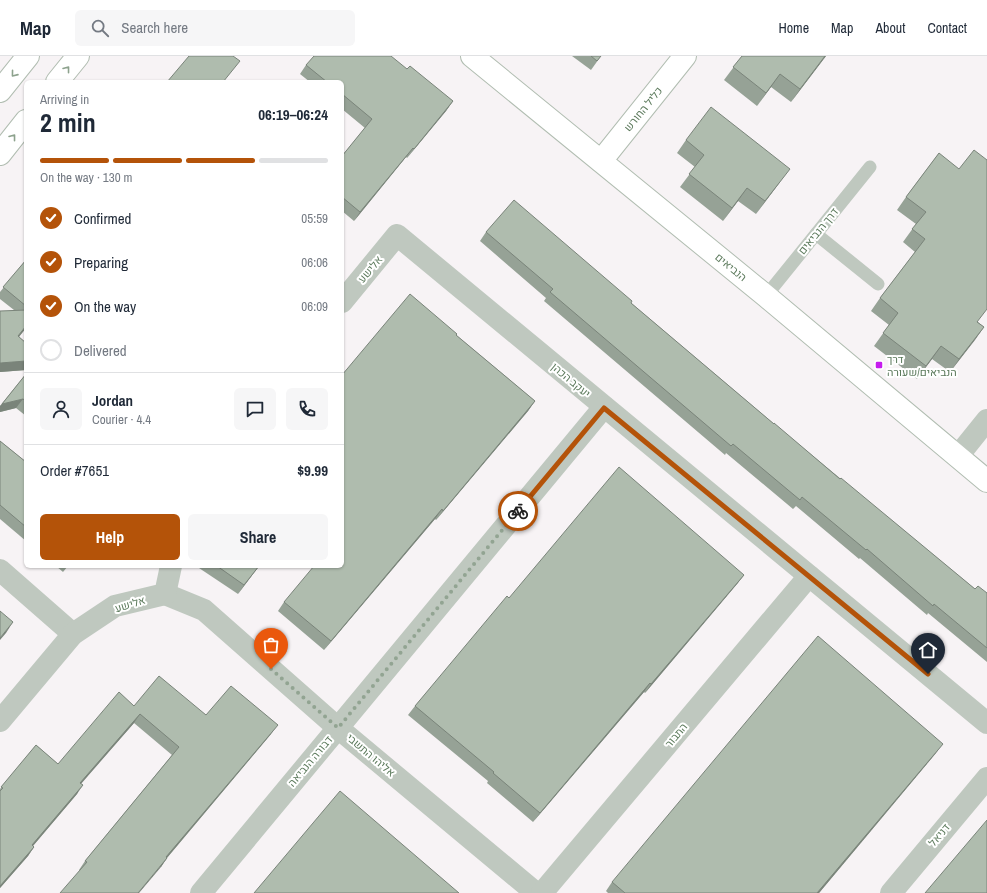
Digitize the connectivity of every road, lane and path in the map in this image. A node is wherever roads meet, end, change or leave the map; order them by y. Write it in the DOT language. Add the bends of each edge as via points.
graph roads {
  1 [pos="28,56"];
  2 [pos="78,56"];
  3 [pos="472,56"];
  4 [pos="685,56"];
  5 [pos="59,80"];
  6 [pos="0,91"];
  7 [pos="24,124"];
  8 [pos="0,154"];
  9 [pos="601,161"];
  10 [pos="870,167"];
  11 [pos="816,234"];
  12 [pos="397,235"];
  13 [pos="878,284"];
  14 [pos="766,296"];
  15 [pos="344,300"];
  16 [pos="604,408"];
  17 [pos="987,420"];
  18 [pos="958,456"];
  19 [pos="987,481"];
  20 [pos="171,568"];
  21 [pos="0,570"];
  22 [pos="809,576"];
  23 [pos="165,594"];
  24 [pos="73,634"];
  25 [pos="0,721"];
  26 [pos="987,723"];
  27 [pos="338,728"];
  28 [pos="987,778"];
  29 [pos="201,893"];
  30 [pos="536,893"];
  31 [pos="542,893"];
  32 [pos="891,893"];
  1 -- 6 [label="street, one-way"];
  5 -- 2 [label="street, one-way"];
  3 -- 9 [label="street, הנביאים"];
  4 -- 9 [label="street, כליל החורש"];
  8 -- 7 [label="street, one-way"];
  9 -- 14 [label="street, הנביאים"];
  10 -- 11 [label="lane, דרך הנביאים"];
  11 -- 13 [label="lane"];
  11 -- 14 [label="lane, דרך הנביאים"];
  12 -- 15 [label="street, אלישע"];
  12 -- 16 [label="street, יעקב הכהן"];
  14 -- 18 [label="street, הנביאים"];
  16 -- 22 [label="street, יעקב הכהן"];
  16 -- 27 [label="street, דבורה הנביאה"];
  17 -- 18 [label="street"];
  18 -- 19 [label="street, הנביאים"];
  20 -- 23 [label="street"];
  21 -- 24 [label="street"];
  22 -- 26 [label="street, יעקב הכהן"];
  22 -- 31 [label="street, התבור"];
  23 -- 24 [label="street, אלישע" via="115,606"];
  23 -- 27 [label="street, אליהו התשבי" via="204,610"];
  24 -- 25 [label="street, אלישע"];
  27 -- 29 [label="street, דבורה הנביאה"];
  27 -- 30 [label="street, אליהו התשבי"];
  28 -- 32 [label="street, דניאל"];
}
